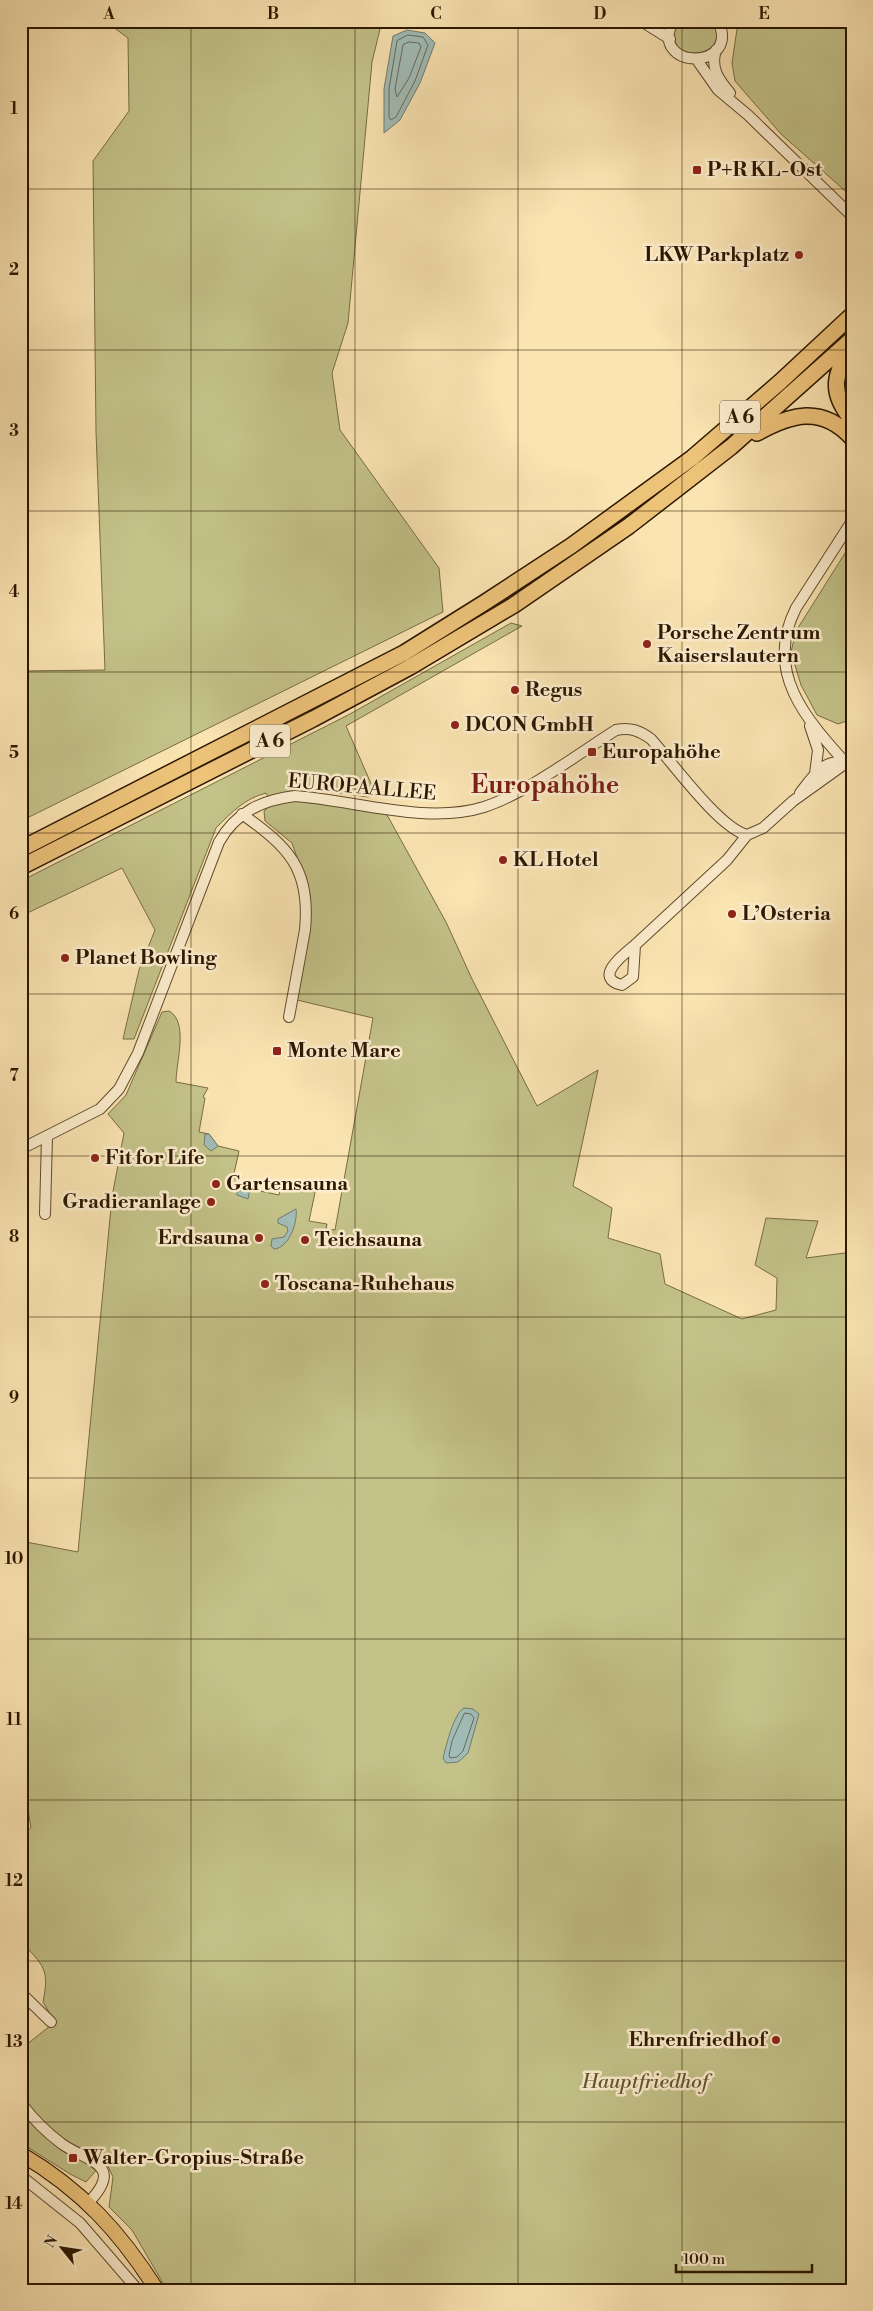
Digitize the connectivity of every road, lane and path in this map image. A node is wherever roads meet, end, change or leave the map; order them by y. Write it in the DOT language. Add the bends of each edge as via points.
graph roads {
  1 [pos="641,21"];
  2 [pos="657,21"];
  3 [pos="672,21"];
  4 [pos="718,21"];
  5 [pos="670,39"];
  6 [pos="717,48"];
  7 [pos="697,60"];
  8 [pos="748,115"];
  9 [pos="852,216"];
  10 [pos="852,315"];
  11 [pos="852,339"];
  12 [pos="852,344"];
  13 [pos="852,420"];
  14 [pos="852,438"];
  15 [pos="731,447"];
  16 [pos="852,521"];
  17 [pos="806,716"];
  18 [pos="849,767"];
  19 [pos="814,776"];
  20 [pos="793,801"];
  21 [pos="242,814"];
  22 [pos="746,835"];
  23 [pos="21,849"];
  24 [pos="21,867"];
  25 [pos="635,945"];
  26 [pos="289,1017"];
  27 [pos="47,1136"];
  28 [pos="21,1149"];
  29 [pos="44,1214"];
  30 [pos="21,1993"];
  31 [pos="51,2022"];
  32 [pos="21,2102"];
  33 [pos="21,2114"];
  34 [pos="32,2117"];
  35 [pos="21,2154"];
  36 [pos="21,2176"];
  37 [pos="89,2202"];
  38 [pos="138,2290"];
  39 [pos="158,2290"];
  1 -- 5 [label="street"];
  2 -- 3 [label="street"];
  3 -- 5 [label="street"];
  4 -- 6 [label="street" via="721,34"];
  5 -- 7 [label="street" via="680,55"];
  6 -- 7 [label="street"];
  6 -- 8 [label="street" via="714,64 718,76"];
  7 -- 8 [label="street" via="718,90"];
  8 -- 9 [label="street"];
  10 -- 23 [label="highway, A 6" via="692,458 484,603 404,653"];
  11 -- 15 [label="highway, A 6"];
  12 -- 13 [label="highway" via="838,372 836,390 839,403"];
  14 -- 15 [label="highway" via="832,422 801,416 782,420"];
  15 -- 24 [label="highway, A 6" via="629,526 514,605 410,667 313,720"];
  16 -- 17 [label="street" via="796,608 787,634 785,659 788,678"];
  17 -- 18 [label="street"];
  17 -- 19 [label="street" via="818,750"];
  18 -- 19 [label="street" via="828,764"];
  18 -- 20 [label="street"];
  19 -- 20 [label="street"];
  20 -- 22 [label="street" via="763,828"];
  21 -- 22 [label="street, EUROPAALLEE" via="259,804 295,796 449,814 482,808 508,798 624,728 638,730 651,739 720,818 733,830"];
  21 -- 26 [label="street" via="286,850 304,888 305,930"];
  21 -- 27 [label="street, EUROPAALLEE" via="226,830 214,852 125,1080 100,1108"];
  22 -- 25 [label="street" via="728,860"];
  27 -- 28 [label="street, EUROPAALLEE"];
  27 -- 29 [label="street"];
  30 -- 31 [label="street"];
  32 -- 34 [label="street"];
  33 -- 34 [label="street"];
  34 -- 37 [label="street" via="64,2145 100,2166 104,2179"];
  35 -- 37 [label="main road"];
  36 -- 38 [label="street" via="80,2223"];
  37 -- 39 [label="main road" via="138,2260"];
}
